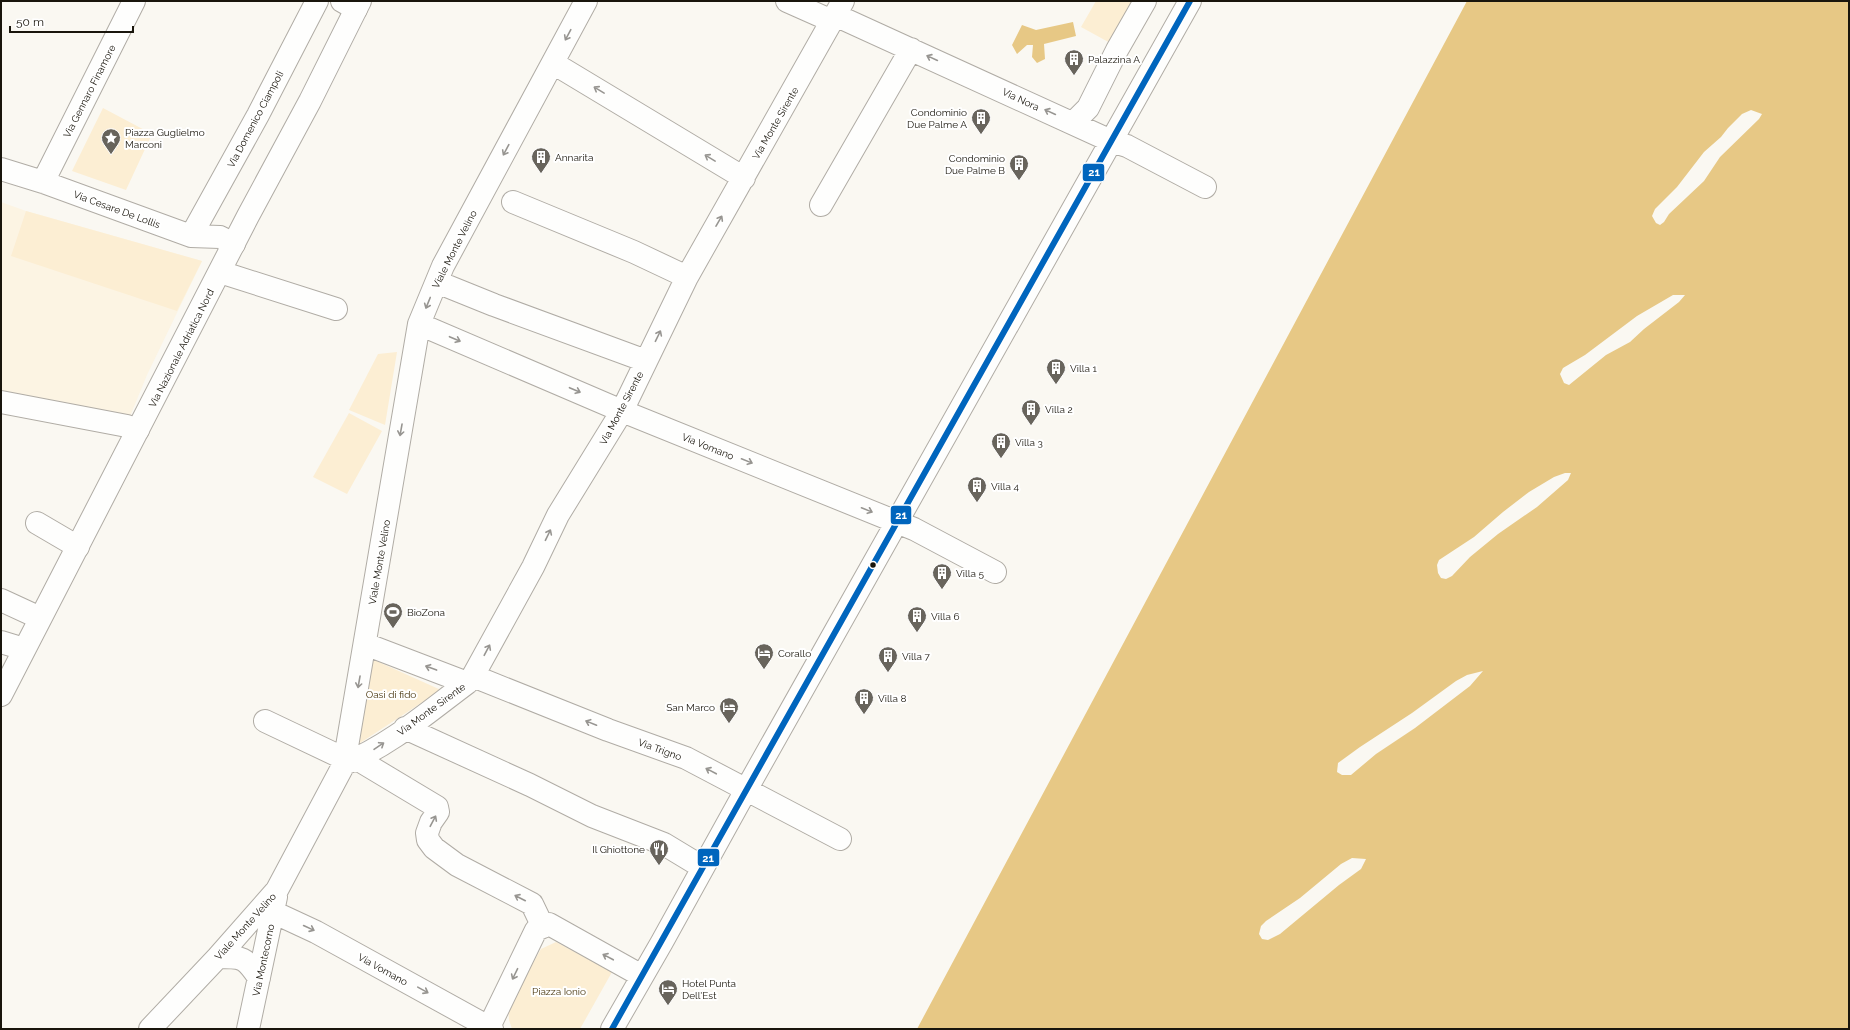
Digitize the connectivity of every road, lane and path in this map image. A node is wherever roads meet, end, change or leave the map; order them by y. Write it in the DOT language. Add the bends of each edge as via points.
graph roads {
  1 [pos="134,1"];
  2 [pos="317,1"];
  3 [pos="586,1"];
  4 [pos="787,1"];
  5 [pos="1145,1"];
  6 [pos="1190,1"];
  7 [pos="353,4"];
  8 [pos="835,16"];
  9 [pos="911,49"];
  10 [pos="553,63"];
  11 [pos="1075,124"];
  12 [pos="1111,141"];
  13 [pos="1,169"];
  14 [pos="744,178"];
  15 [pos="43,182"];
  16 [pos="1205,186"];
  17 [pos="513,202"];
  18 [pos="821,205"];
  19 [pos="191,236"];
  20 [pos="227,259"];
  21 [pos="687,277"];
  22 [pos="437,282"];
  23 [pos="336,309"];
  24 [pos="419,324"];
  25 [pos="646,360"];
  26 [pos="1,402"];
  27 [pos="622,410"];
  28 [pos="138,430"];
  29 [pos="896,521"];
  30 [pos="37,523"];
  31 [pos="78,547"];
  32 [pos="995,572"];
  33 [pos="1,600"];
  34 [pos="40,618"];
  35 [pos="1,642"];
  36 [pos="365,644"];
  37 [pos="24,649"];
  38 [pos="470,679"];
  39 [pos="1,695"];
  40 [pos="265,721"];
  41 [pos="405,728"];
  42 [pos="349,761"];
  43 [pos="746,790"];
  44 [pos="840,839"];
  45 [pos="702,867"];
  46 [pos="277,890"];
  47 [pos="273,912"];
  48 [pos="542,927"];
  49 [pos="218,957"];
  50 [pos="642,976"];
  51 [pos="259,978"];
  52 [pos="490,1028"];
  53 [pos="150,1029"];
  54 [pos="248,1029"];
  55 [pos="612,1029"];
  1 -- 15 [label="street, Via Gennaro Finamore"];
  2 -- 19 [label="street, Via Domenico Ciampoli"];
  3 -- 10 [label="street, Viale Monte Velino, one-way"];
  4 -- 8 [label="street, Via Nora"];
  5 -- 11 [label="street" via="1088,108"];
  6 -- 12 [label="street"];
  7 -- 20 [label="street, Via Nazionale Adriatica Nord" via="310,101"];
  8 -- 9 [label="street, Via Nora"];
  8 -- 14 [label="street, Via Monte Sirente"];
  11 -- 9 [label="street, Via Nora, one-way"];
  9 -- 18 [label="street"];
  14 -- 10 [label="street, one-way"];
  10 -- 22 [label="street, Viale Monte Velino, one-way" via="443,266"];
  11 -- 12 [label="street, Via Nora"];
  12 -- 16 [label="street, Via Nora" via="1127,146"];
  12 -- 29 [label="street"];
  13 -- 15 [label="street, Via Cesare De Lollis"];
  21 -- 14 [label="street, Via Monte Sirente, one-way"];
  15 -- 19 [label="street, Via Cesare De Lollis"];
  17 -- 21 [label="street"];
  19 -- 20 [label="street, Via Cesare De Lollis"];
  20 -- 23 [label="street, Via Cesare De Lollis"];
  20 -- 28 [label="street, Via Nazionale Adriatica Nord"];
  25 -- 21 [label="street, Via Monte Sirente, one-way"];
  22 -- 24 [label="street, Viale Monte Velino, one-way"];
  22 -- 25 [label="street"];
  24 -- 27 [label="street, Via Vomano, one-way"];
  24 -- 36 [label="street, Viale Monte Velino, one-way"];
  25 -- 27 [label="street, Via Monte Sirente"];
  26 -- 28 [label="street"];
  27 -- 29 [label="street, Via Vomano, one-way"];
  38 -- 27 [label="street, Via Monte Sirente, one-way" via="533,566 558,515"];
  28 -- 31 [label="street, Via Nazionale Adriatica Nord"];
  29 -- 32 [label="street, Via Vomano" via="924,533"];
  29 -- 43 [label="street"];
  30 -- 31 [label="street"];
  31 -- 34 [label="street, Via Nazionale Adriatica Nord"];
  33 -- 34 [label="street"];
  34 -- 37 [label="street, Via Nazionale Adriatica Nord"];
  35 -- 37 [label="street"];
  38 -- 36 [label="street, Via Trigno, one-way"];
  36 -- 42 [label="street, Viale Monte Velino, one-way"];
  37 -- 39 [label="street, Via Nazionale Adriatica Nord"];
  38 -- 41 [label="street, Via Monte Sirente"];
  43 -- 38 [label="street, Via Trigno, one-way" via="686,758"];
  40 -- 42 [label="street"];
  42 -- 41 [label="street, Via Monte Sirente, one-way"];
  41 -- 45 [label="street" via="592,816 664,844"];
  42 -- 46 [label="street, Viale Monte Velino"];
  48 -- 42 [label="street, one-way" via="532,904 457,865 434,848 428,840 427,833 438,812 437,807"];
  43 -- 44 [label="street, Via Trigno"];
  43 -- 45 [label="street"];
  45 -- 50 [label="street"];
  46 -- 47 [label="street, Via Montecorno"];
  46 -- 49 [label="street, Viale Monte Velino"];
  47 -- 51 [label="street, Via Montecorno"];
  47 -- 52 [label="street, Via Vomano, one-way" via="316,932"];
  50 -- 48 [label="street, one-way" via="549,924"];
  48 -- 52 [label="street, one-way" via="536,930"];
  49 -- 51 [label="street" via="238,957 249,963"];
  49 -- 53 [label="street, Viale Monte Velino"];
  50 -- 55 [label="street"];
  51 -- 54 [label="street, Via Montecorno"];
}
